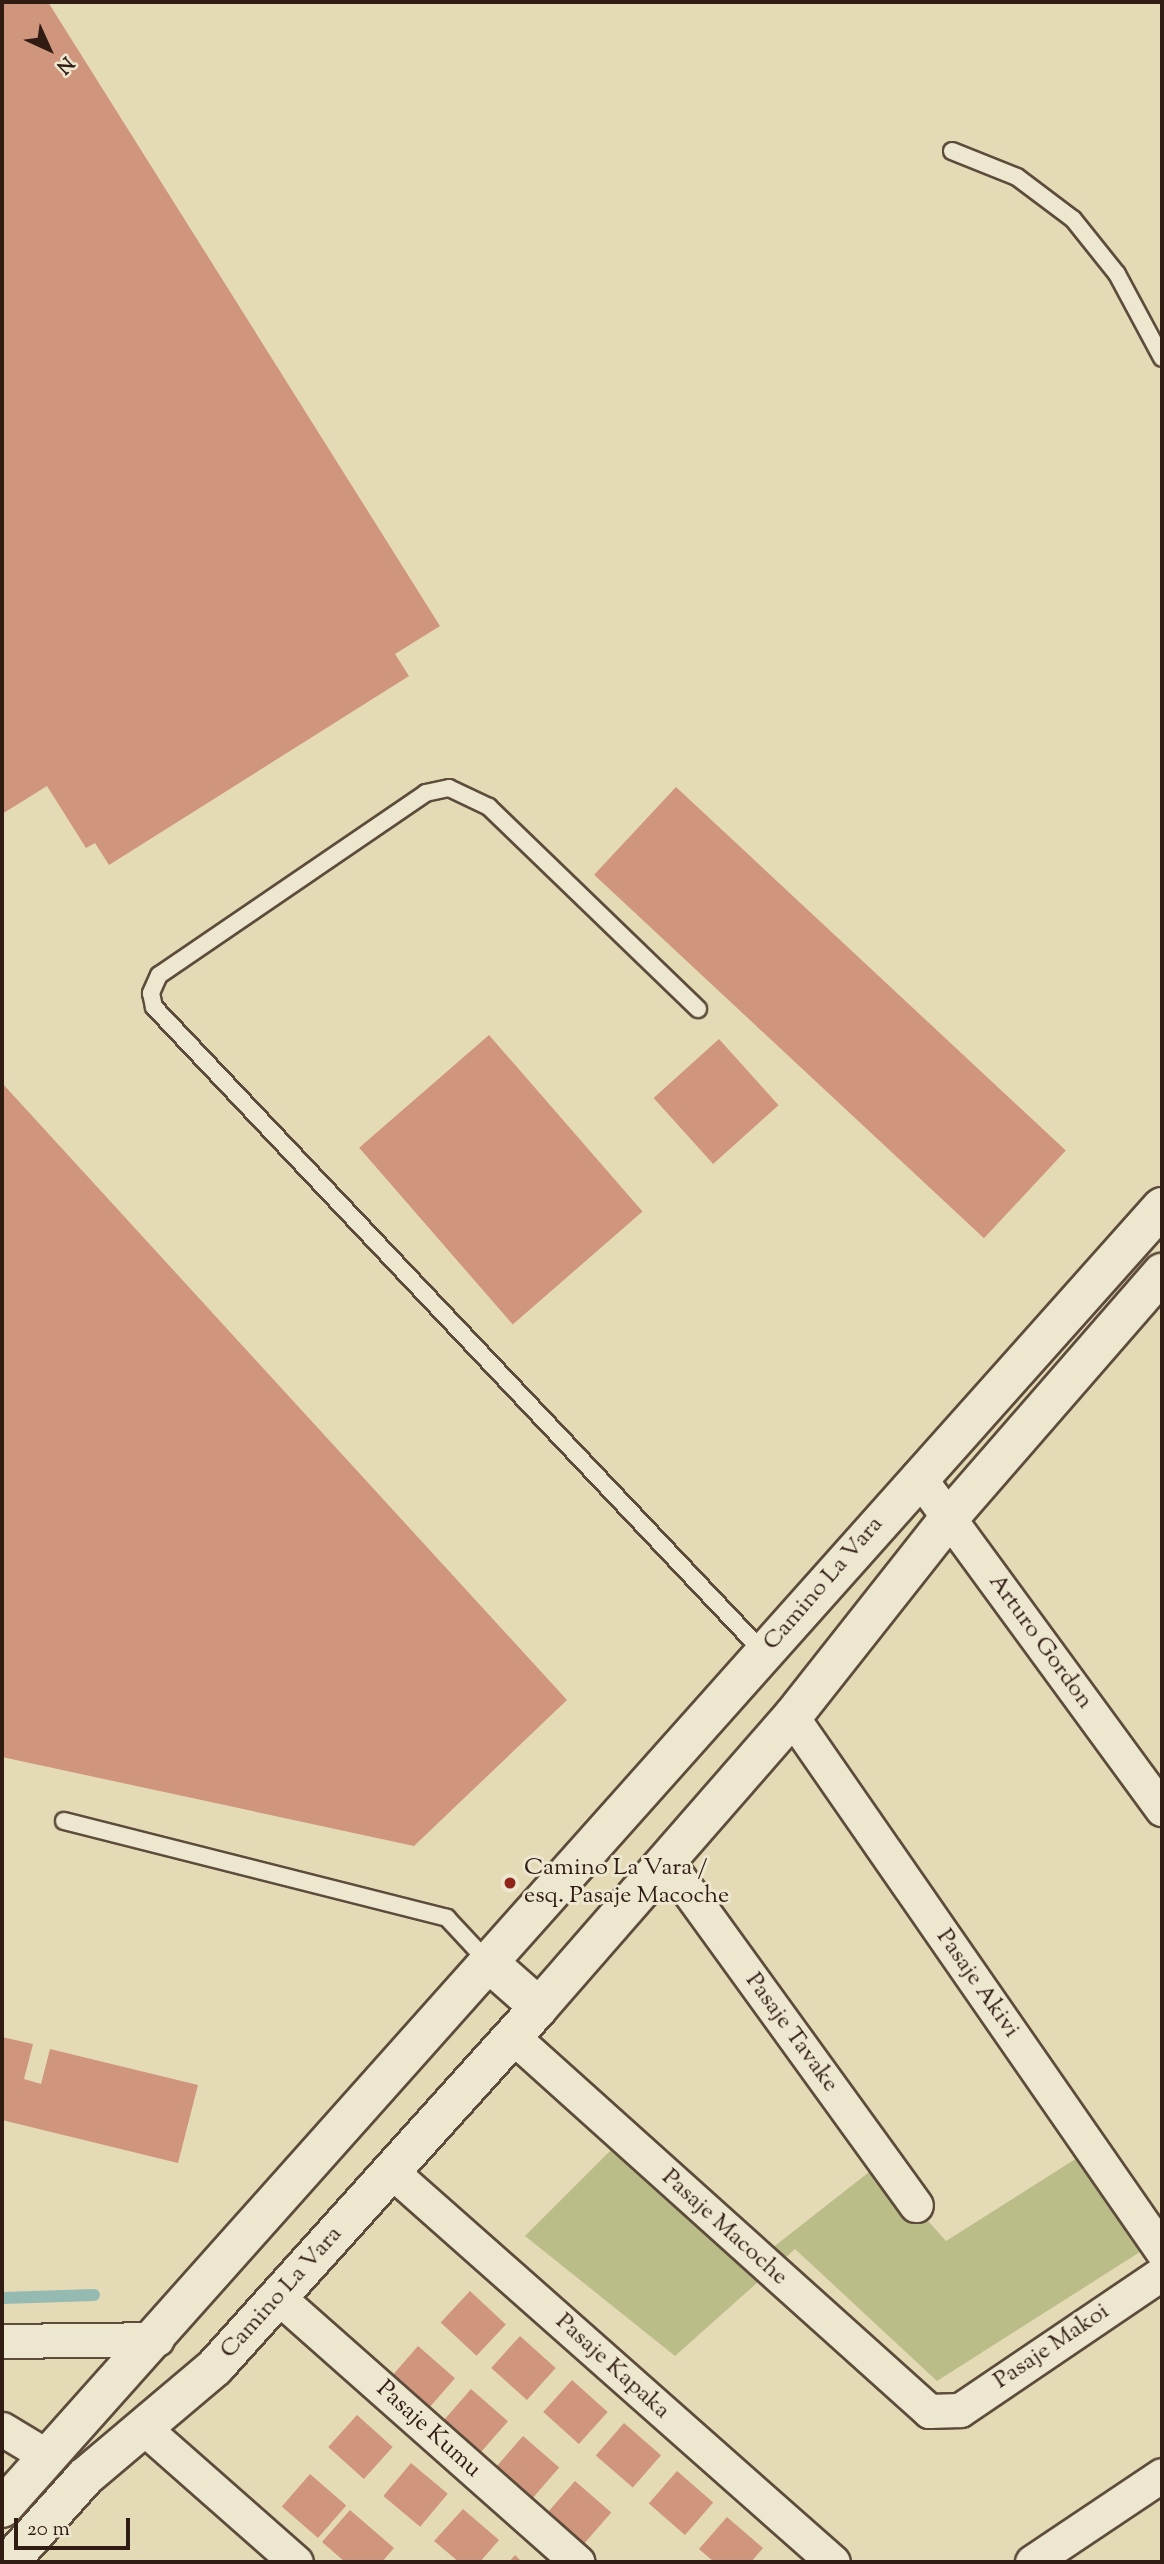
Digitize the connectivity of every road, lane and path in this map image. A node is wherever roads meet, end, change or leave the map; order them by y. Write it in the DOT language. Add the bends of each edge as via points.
graph roads {
  1 [pos="952,151"];
  2 [pos="1162,358"];
  3 [pos="698,1009"];
  4 [pos="1162,1207"];
  5 [pos="1162,1273"];
  6 [pos="918,1476"];
  7 [pos="949,1518"];
  8 [pos="764,1653"];
  9 [pos="792,1717"];
  10 [pos="1162,1809"];
  11 [pos="64,1821"];
  12 [pos="666,1860"];
  13 [pos="488,1962"];
  14 [pos="539,2007"];
  15 [pos="512,2036"];
  16 [pos="391,2171"];
  17 [pos="916,2205"];
  18 [pos="1162,2251"];
  19 [pos="1162,2273"];
  20 [pos="278,2297"];
  21 [pos="156,2339"];
  22 [pos="2,2341"];
  23 [pos="940,2414"];
  24 [pos="2,2428"];
  25 [pos="145,2429"];
  26 [pos="47,2456"];
  27 [pos="1162,2475"];
  28 [pos="2,2508"];
  29 [pos="9,2562"];
  30 [pos="296,2562"];
  31 [pos="578,2562"];
  32 [pos="833,2562"];
  33 [pos="1032,2562"];
  1 -- 2 [label="lane" via="1017,177 1073,219 1117,274"];
  3 -- 8 [label="lane" via="489,807 449,788 426,793 170,968 150,993 154,1007"];
  4 -- 6 [label="street, Camino La Vara"];
  5 -- 7 [label="street, Camino La Vara"];
  6 -- 7 [label="street, Arturo Gordon"];
  6 -- 8 [label="street, Camino La Vara"];
  7 -- 9 [label="street, Camino La Vara"];
  7 -- 10 [label="street, Arturo Gordon"];
  8 -- 13 [label="street, Camino La Vara"];
  9 -- 12 [label="street, Camino La Vara"];
  9 -- 18 [label="street, Pasaje Akivi"];
  11 -- 13 [label="lane" via="447,1918"];
  12 -- 14 [label="street, Camino La Vara"];
  12 -- 17 [label="street, Pasaje Tavake"];
  13 -- 14 [label="street"];
  13 -- 21 [label="street, Camino La Vara"];
  14 -- 15 [label="street, Camino La Vara"];
  15 -- 16 [label="street, Camino La Vara"];
  15 -- 23 [label="street, Pasaje Macoche" via="919,2404"];
  16 -- 20 [label="street, Camino La Vara"];
  16 -- 32 [label="street, Pasaje Kapaka"];
  19 -- 23 [label="street, Pasaje Makoi" via="960,2410"];
  20 -- 25 [label="street, Camino La Vara" via="215,2367"];
  20 -- 31 [label="street, Pasaje Kumu"];
  21 -- 22 [label="street"];
  21 -- 26 [label="street, Camino La Vara"];
  24 -- 26 [label="street"];
  25 -- 29 [label="street, Camino La Vara" via="85,2477"];
  25 -- 30 [label="street"];
  26 -- 28 [label="street, Camino La Vara"];
  27 -- 33 [label="street"];
}
